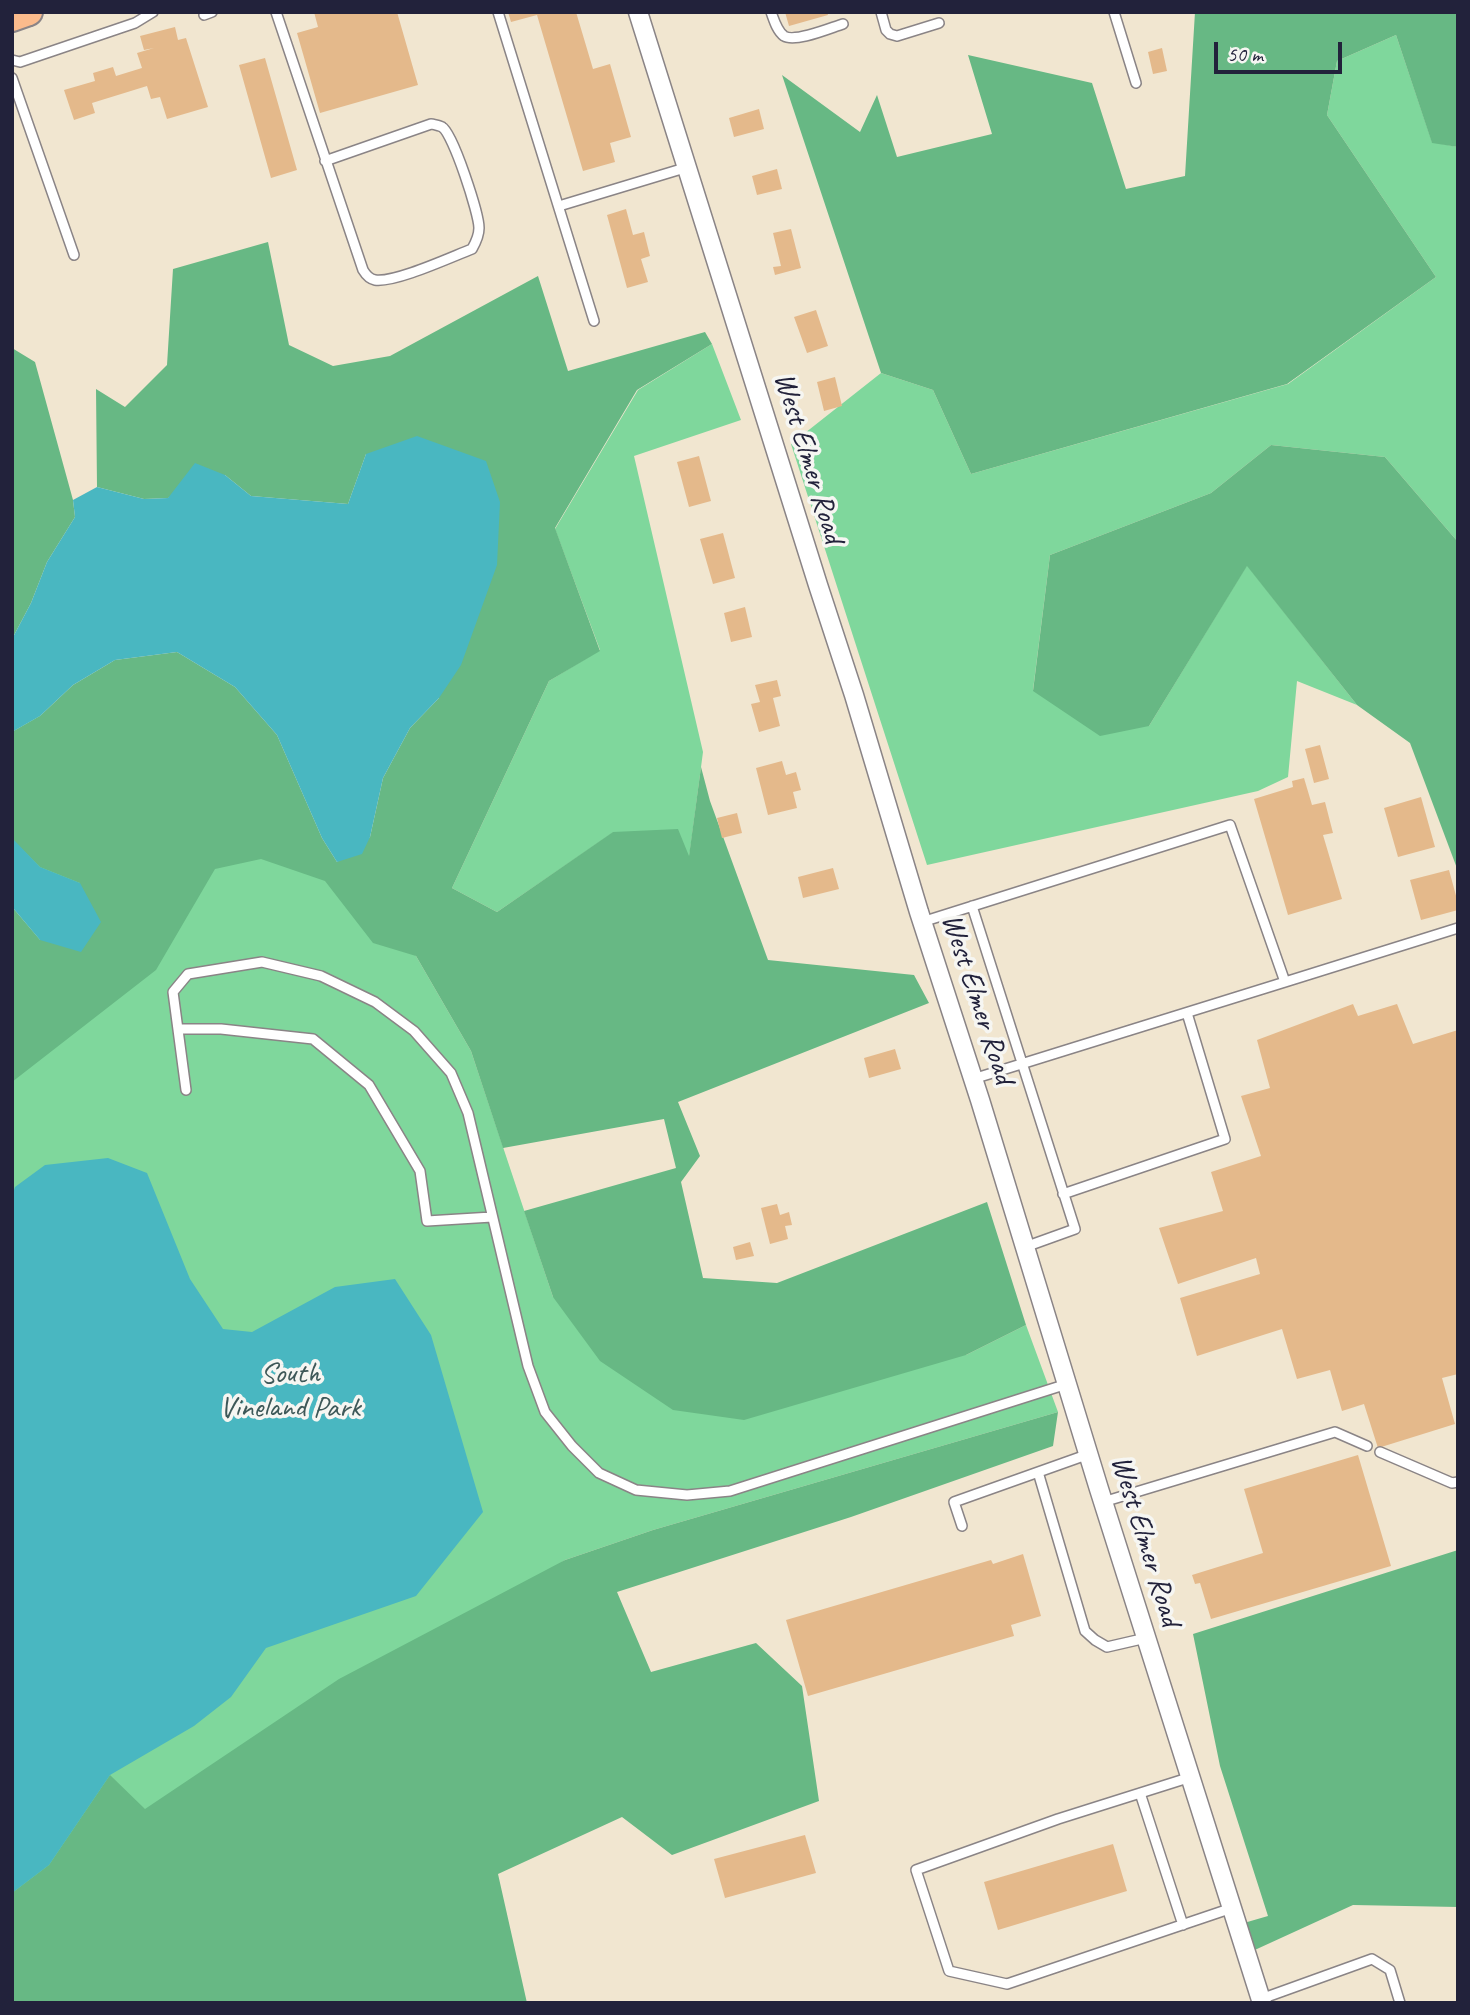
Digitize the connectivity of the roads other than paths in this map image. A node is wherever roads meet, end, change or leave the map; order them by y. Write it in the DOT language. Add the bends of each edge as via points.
graph roads {
  1 [pos="29,12"];
  2 [pos="153,12"];
  3 [pos="276,12"];
  4 [pos="498,12"];
  5 [pos="638,12"];
  6 [pos="771,12"];
  7 [pos="881,12"];
  8 [pos="1114,12"];
  9 [pos="12,18"];
  10 [pos="939,23"];
  11 [pos="843,24"];
  12 [pos="12,60"];
  13 [pos="12,78"];
  14 [pos="1136,83"];
  15 [pos="326,161"];
  16 [pos="688,167"];
  17 [pos="559,206"];
  18 [pos="74,255"];
  19 [pos="594,321"];
  20 [pos="972,906"];
  21 [pos="922,922"];
  22 [pos="1458,928"];
  23 [pos="1285,982"];
  24 [pos="1187,1013"];
  25 [pos="178,1030"];
  26 [pos="1022,1063"];
  27 [pos="973,1079"];
  28 [pos="186,1090"];
  29 [pos="1063,1194"];
  30 [pos="492,1217"];
  31 [pos="1025,1247"];
  32 [pos="1067,1384"];
  33 [pos="1367,1446"];
  34 [pos="1380,1452"];
  35 [pos="1088,1454"];
  36 [pos="1038,1472"];
  37 [pos="1458,1482"];
  38 [pos="1103,1502"];
  39 [pos="962,1525"];
  40 [pos="1146,1638"];
  41 [pos="1191,1777"];
  42 [pos="1140,1793"];
  43 [pos="1232,1908"];
  44 [pos="1183,1925"];
  45 [pos="1262,2001"];
  46 [pos="1400,2003"];
  1 -- 9 [label="main road"];
  2 -- 12 [label="lane" via="135,23 20,62"];
  3 -- 15 [label="lane"];
  4 -- 17 [label="lane"];
  5 -- 16 [label="street, West Elmer Road"];
  6 -- 11 [label="lane" via="779,30 794,39"];
  7 -- 10 [label="lane" via="886,30 897,36"];
  8 -- 14 [label="lane"];
  13 -- 18 [label="lane"];
  15 -- 15 [label="lane" via="368,278 395,278 472,249 479,227 476,208 450,137 441,126 431,124"];
  16 -- 17 [label="lane"];
  16 -- 21 [label="street, West Elmer Road"];
  17 -- 19 [label="lane"];
  20 -- 21 [label="lane"];
  20 -- 23 [label="lane" via="1230,825"];
  20 -- 26 [label="lane"];
  21 -- 27 [label="street, West Elmer Road"];
  22 -- 23 [label="lane"];
  23 -- 24 [label="lane"];
  24 -- 26 [label="lane"];
  24 -- 29 [label="lane" via="1225,1139"];
  25 -- 28 [label="lane"];
  25 -- 30 [label="lane" via="221,1029 313,1040 369,1086 420,1171 427,1221"];
  25 -- 30 [label="lane" via="173,992 188,974 225,967 262,962 321,976 375,1002 414,1031 451,1073 468,1113"];
  26 -- 27 [label="lane"];
  26 -- 29 [label="lane"];
  27 -- 31 [label="street, West Elmer Road"];
  29 -- 31 [label="lane" via="1075,1229"];
  30 -- 32 [label="lane" via="528,1366 545,1412 599,1473 636,1490 687,1495 730,1491"];
  31 -- 32 [label="street, West Elmer Road"];
  32 -- 35 [label="street, West Elmer Road"];
  33 -- 38 [label="lane" via="1335,1432"];
  34 -- 37 [label="lane"];
  35 -- 36 [label="lane"];
  35 -- 38 [label="street, West Elmer Road"];
  36 -- 39 [label="lane" via="954,1502"];
  36 -- 40 [label="lane" via="1085,1631 1107,1647"];
  38 -- 40 [label="street, West Elmer Road"];
  40 -- 41 [label="street, West Elmer Road"];
  41 -- 42 [label="lane"];
  41 -- 43 [label="street, West Elmer Road"];
  42 -- 44 [label="lane"];
  42 -- 44 [label="lane" via="916,1870 950,1971 1007,1984"];
  43 -- 44 [label="lane"];
  43 -- 45 [label="street, West Elmer Road"];
  45 -- 46 [label="lane" via="1373,1959 1390,1969"];
}
